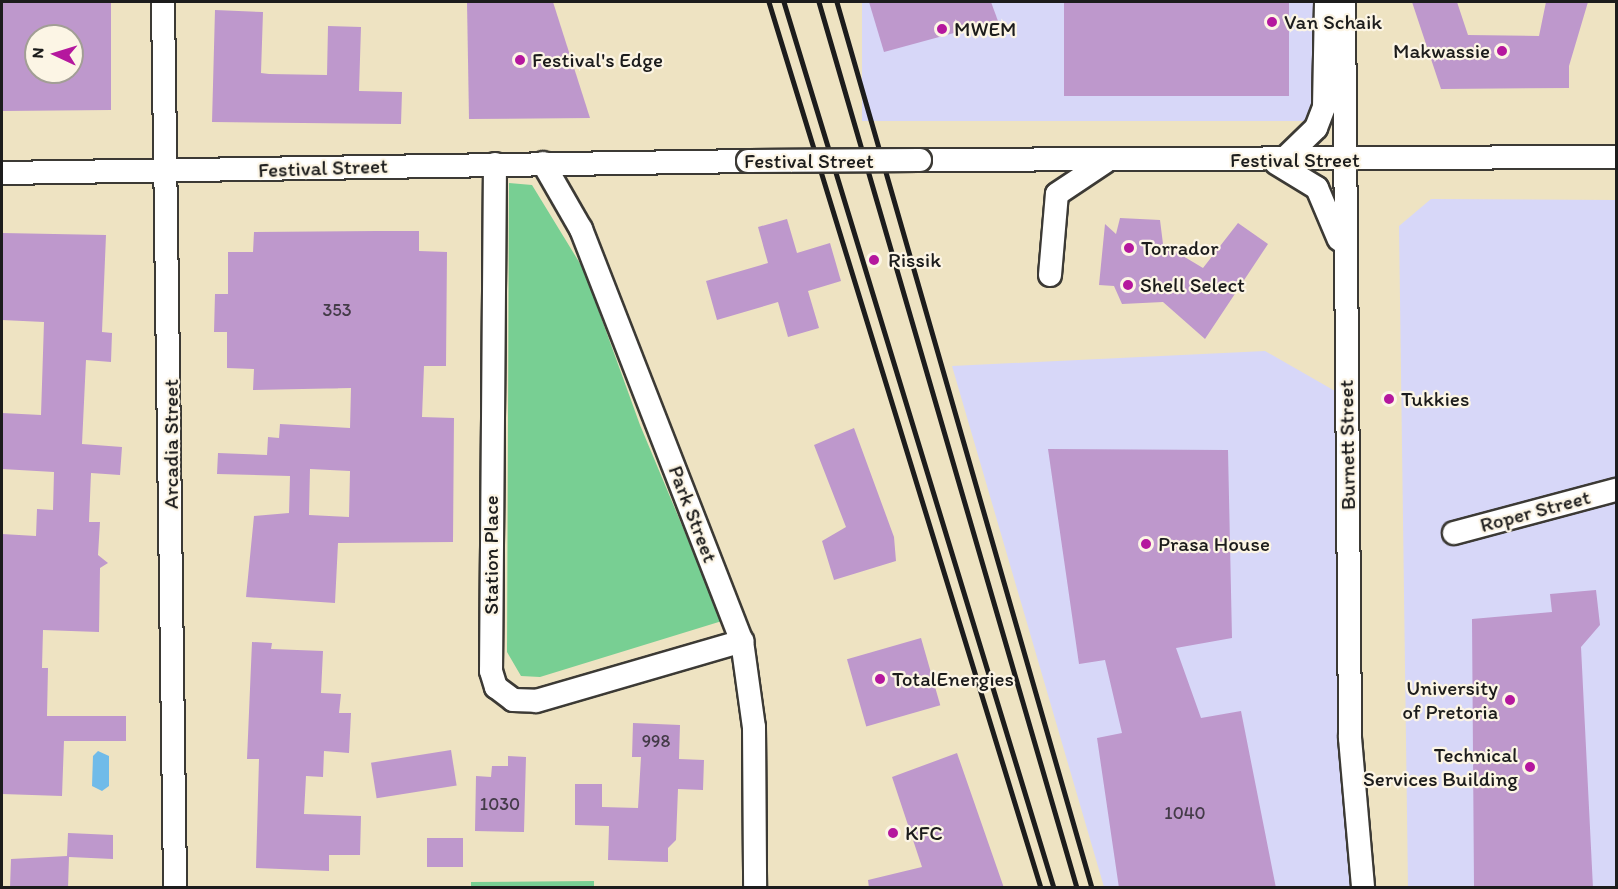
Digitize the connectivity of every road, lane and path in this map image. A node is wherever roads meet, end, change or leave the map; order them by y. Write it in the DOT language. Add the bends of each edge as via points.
graph roads {
  1 [pos="163,2"];
  2 [pos="1326,2"];
  3 [pos="1344,2"];
  4 [pos="1617,157"];
  5 [pos="1277,160"];
  6 [pos="1346,160"];
  7 [pos="1106,161"];
  8 [pos="543,163"];
  9 [pos="495,164"];
  10 [pos="169,172"];
  11 [pos="2,173"];
  12 [pos="1346,258"];
  13 [pos="1050,276"];
  14 [pos="1617,490"];
  15 [pos="1454,533"];
  16 [pos="742,641"];
  17 [pos="175,888"];
  18 [pos="755,888"];
  19 [pos="1363,888"];
  1 -- 10 [label="street, Arcadia Street"];
  2 -- 5 [label="street" via="1324,107 1316,128"];
  3 -- 6 [label="street, Burnett Street"];
  4 -- 6 [label="street, Festival Street"];
  5 -- 6 [label="street, Festival Street"];
  5 -- 7 [label="street, Festival Street"];
  5 -- 12 [label="street" via="1317,188"];
  6 -- 12 [label="street, Burnett Street"];
  7 -- 8 [label="street, Festival Street, bridge"];
  7 -- 13 [label="street" via="1057,194"];
  8 -- 9 [label="street, Festival Street"];
  8 -- 16 [label="street, Park Street" via="581,229"];
  9 -- 10 [label="street, Festival Street"];
  9 -- 16 [label="street, Station Place" via="491,671 496,687 513,700 536,701"];
  10 -- 11 [label="street, Festival Street"];
  10 -- 17 [label="street, Arcadia Street"];
  12 -- 19 [label="street, Burnett Street" via="1350,738"];
  14 -- 15 [label="street, Roper Street"];
  16 -- 18 [label="street, Park Street" via="754,727"];
}
